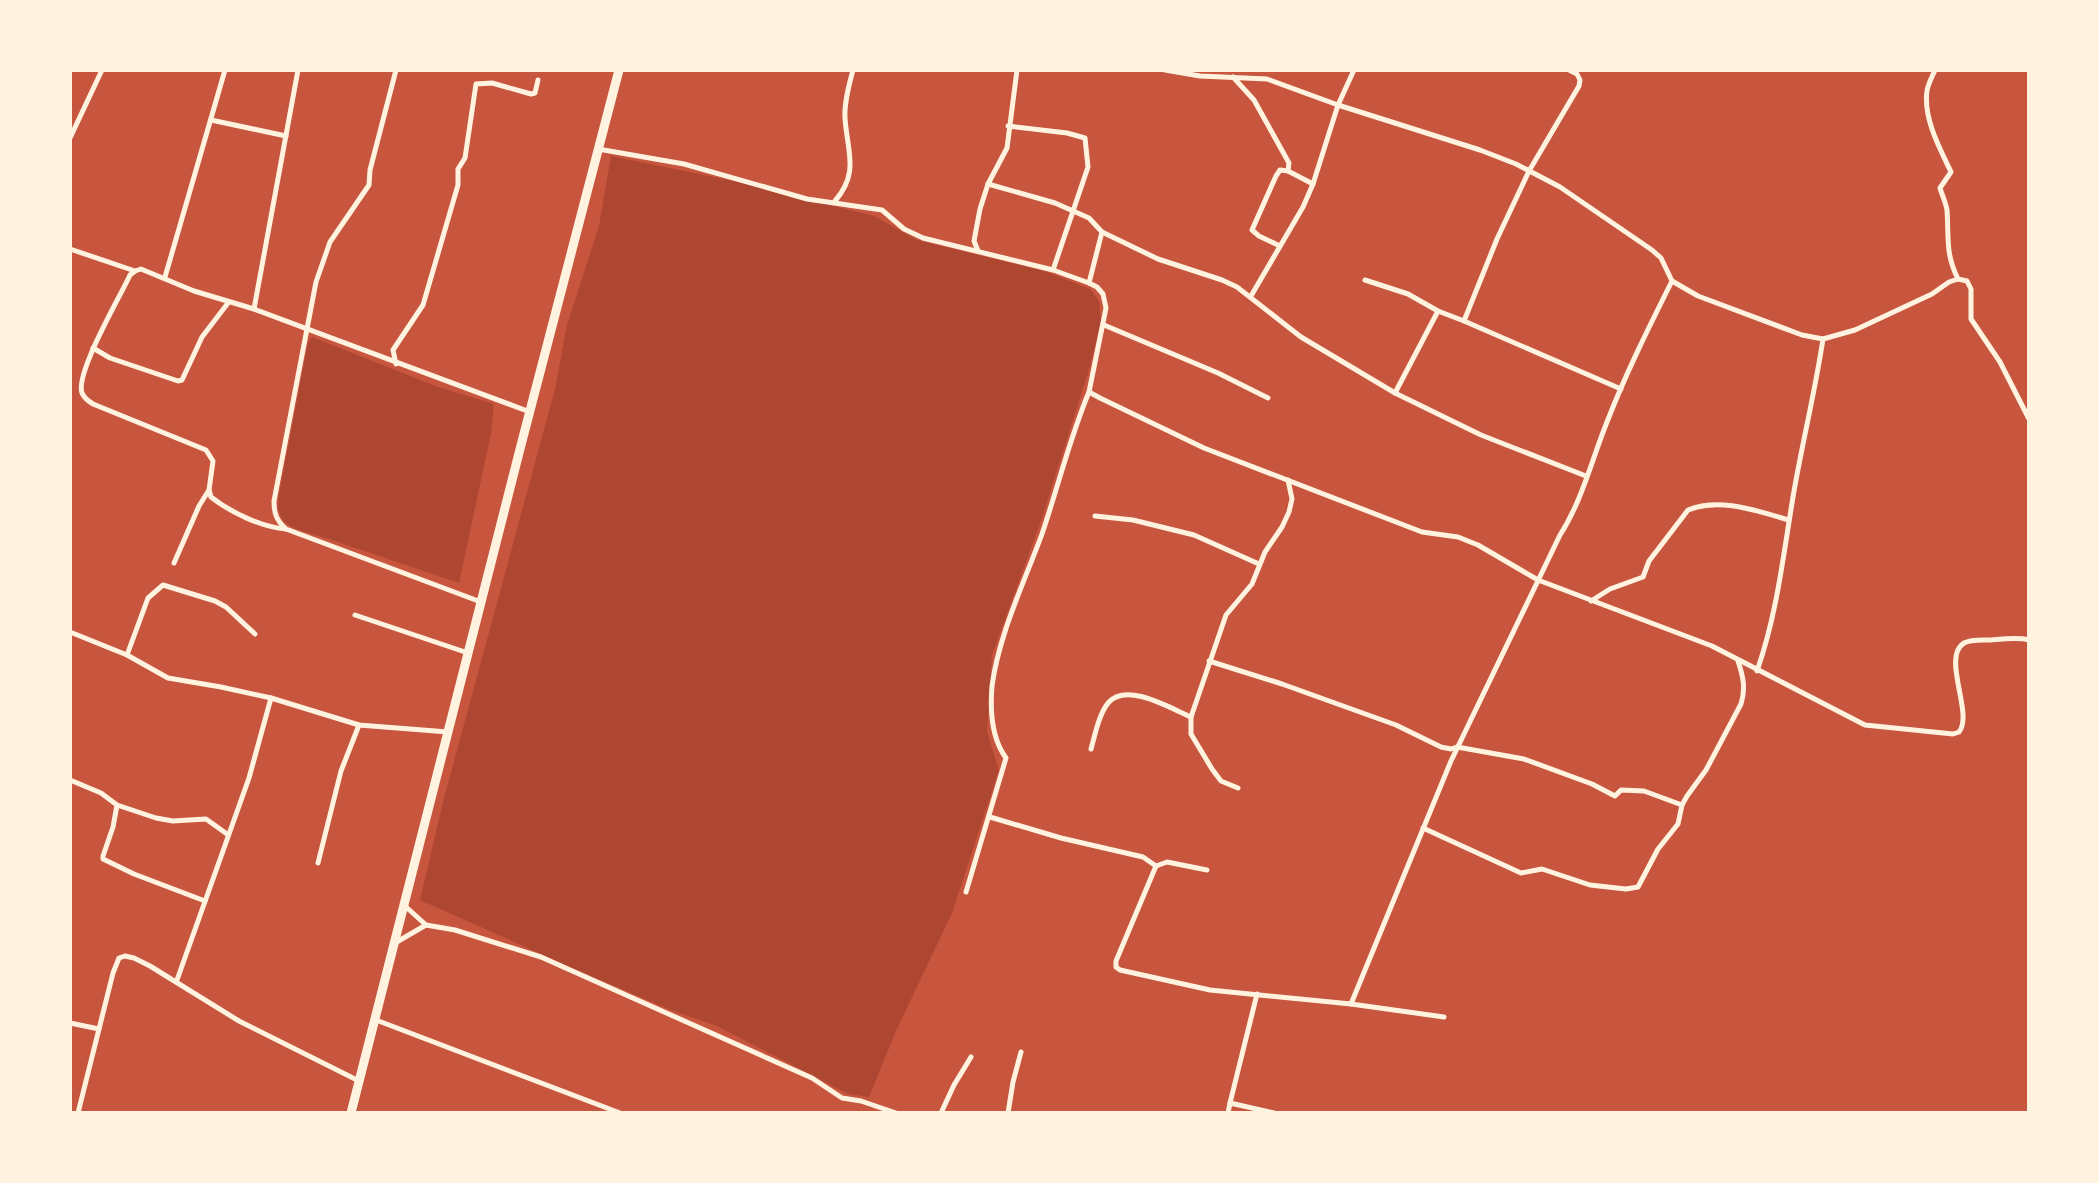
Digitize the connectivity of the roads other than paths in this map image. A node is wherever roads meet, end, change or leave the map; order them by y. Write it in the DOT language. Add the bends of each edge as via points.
graph roads {
  1 [pos="102,70"];
  2 [pos="225,70"];
  3 [pos="298,70"];
  4 [pos="396,70"];
  5 [pos="619,70"];
  6 [pos="853,70"];
  7 [pos="1017,70"];
  8 [pos="1165,70"];
  9 [pos="1270,70"];
  10 [pos="1354,70"];
  11 [pos="1569,70"];
  12 [pos="1935,70"];
  13 [pos="1233,77"];
  14 [pos="1267,79"];
  15 [pos="538,80"];
  16 [pos="1338,104"];
  17 [pos="211,120"];
  18 [pos="1008,126"];
  19 [pos="286,136"];
  20 [pos="70,138"];
  21 [pos="598,149"];
  22 [pos="1288,171"];
  23 [pos="1529,171"];
  24 [pos="988,184"];
  25 [pos="1313,184"];
  26 [pos="835,202"];
  27 [pos="1072,211"];
  28 [pos="1102,232"];
  29 [pos="1280,246"];
  30 [pos="70,249"];
  31 [pos="978,251"];
  32 [pos="1053,270"];
  33 [pos="135,271"];
  34 [pos="165,277"];
  35 [pos="1958,279"];
  36 [pos="1366,280"];
  37 [pos="1672,281"];
  38 [pos="1089,283"];
  39 [pos="1251,296"];
  40 [pos="228,303"];
  41 [pos="254,309"];
  42 [pos="1438,311"];
  43 [pos="1464,321"];
  44 [pos="1104,326"];
  45 [pos="308,330"];
  46 [pos="1823,338"];
  47 [pos="93,348"];
  48 [pos="396,364"];
  49 [pos="1620,389"];
  50 [pos="1089,391"];
  51 [pos="1395,393"];
  52 [pos="1268,398"];
  53 [pos="530,412"];
  54 [pos="2029,419"];
  55 [pos="1586,476"];
  56 [pos="1288,480"];
  57 [pos="209,490"];
  58 [pos="1095,516"];
  59 [pos="1789,520"];
  60 [pos="286,529"];
  61 [pos="174,563"];
  62 [pos="1259,564"];
  63 [pos="1538,580"];
  64 [pos="481,601"];
  65 [pos="1591,601"];
  66 [pos="355,615"];
  67 [pos="70,632"];
  68 [pos="255,634"];
  69 [pos="2029,640"];
  70 [pos="468,653"];
  71 [pos="127,655"];
  72 [pos="1209,661"];
  73 [pos="1738,661"];
  74 [pos="1757,671"];
  75 [pos="271,698"];
  76 [pos="1191,717"];
  77 [pos="359,725"];
  78 [pos="448,732"];
  79 [pos="1458,747"];
  80 [pos="1091,749"];
  81 [pos="70,780"];
  82 [pos="1238,788"];
  83 [pos="117,805"];
  84 [pos="1682,805"];
  85 [pos="989,817"];
  86 [pos="1423,828"];
  87 [pos="228,834"];
  88 [pos="318,863"];
  89 [pos="1156,866"];
  90 [pos="1207,870"];
  91 [pos="966,891"];
  92 [pos="205,901"];
  93 [pos="405,906"];
  94 [pos="426,925"];
  95 [pos="395,943"];
  96 [pos="177,981"];
  97 [pos="1257,994"];
  98 [pos="1352,1004"];
  99 [pos="1444,1017"];
  100 [pos="376,1020"];
  101 [pos="70,1023"];
  102 [pos="99,1029"];
  103 [pos="1021,1052"];
  104 [pos="971,1057"];
  105 [pos="359,1081"];
  106 [pos="1230,1103"];
  107 [pos="70,1111"];
  108 [pos="78,1112"];
  109 [pos="351,1113"];
  110 [pos="620,1113"];
  111 [pos="897,1113"];
  112 [pos="941,1113"];
  113 [pos="1008,1113"];
  114 [pos="1228,1113"];
  115 [pos="1274,1113"];
  1 -- 20 [label="street"];
  2 -- 17 [label="street"];
  3 -- 19 [label="street"];
  4 -- 45 [label="street" via="369,185 330,242 316,282"];
  5 -- 21 [label="highway"];
  6 -- 26 [label="street" via="845,117 850,166"];
  7 -- 18 [label="street"];
  8 -- 13 [label="street"];
  9 -- 14 [label="street"];
  10 -- 16 [label="street"];
  11 -- 23 [label="street" via="1577,74 1578,86"];
  12 -- 35 [label="street" via="1926,105 1951,172 1940,188 1947,208 1951,265"];
  13 -- 14 [label="street"];
  13 -- 22 [label="street" via="1254,100 1289,163"];
  14 -- 16 [label="street"];
  15 -- 48 [label="street" via="531,94 492,83 476,84 465,158 458,169 458,185 432,279 419,312 393,350"];
  16 -- 23 [label="street" via="1480,150"];
  16 -- 25 [label="street"];
  17 -- 19 [label="street"];
  17 -- 34 [label="street"];
  18 -- 24 [label="street" via="1007,148"];
  18 -- 27 [label="street" via="1085,138 1088,167"];
  19 -- 41 [label="street"];
  21 -- 26 [label="street" via="684,164 807,199"];
  21 -- 53 [label="highway"];
  22 -- 25 [label="street"];
  22 -- 29 [label="street" via="1280,170 1276,176 1252,230"];
  23 -- 37 [label="street" via="1652,250"];
  23 -- 43 [label="street"];
  24 -- 27 [label="street"];
  24 -- 31 [label="street" via="974,241"];
  25 -- 29 [label="street"];
  26 -- 31 [label="street" via="882,210 923,238"];
  27 -- 28 [label="street" via="1089,218"];
  27 -- 32 [label="street"];
  28 -- 38 [label="street"];
  28 -- 39 [label="street"];
  29 -- 39 [label="street"];
  30 -- 33 [label="street"];
  31 -- 32 [label="street"];
  32 -- 38 [label="street"];
  33 -- 34 [label="street"];
  33 -- 47 [label="street"];
  34 -- 40 [label="street"];
  35 -- 46 [label="street" via="1855,330"];
  35 -- 54 [label="street" via="1967,281 1974,326 2000,362"];
  36 -- 42 [label="street" via="1408,293"];
  37 -- 46 [label="street" via="1698,296 1802,335"];
  37 -- 49 [label="street"];
  38 -- 44 [label="street" via="1105,299"];
  39 -- 51 [label="street" via="1301,337"];
  40 -- 41 [label="street"];
  40 -- 47 [label="street" via="202,337 182,380 110,358"];
  41 -- 45 [label="street"];
  42 -- 43 [label="street"];
  42 -- 51 [label="street"];
  43 -- 49 [label="street"];
  44 -- 50 [label="street"];
  44 -- 52 [label="street"];
  45 -- 48 [label="street"];
  45 -- 60 [label="street" via="274,501 274,513"];
  46 -- 59 [label="street"];
  47 -- 57 [label="street" via="81,383 85,399 206,450 214,461"];
  48 -- 53 [label="street"];
  49 -- 55 [label="street"];
  50 -- 56 [label="street" via="1204,448"];
  50 -- 85 [label="street" via="994,674 993,727 1006,758"];
  51 -- 55 [label="street" via="1482,435"];
  53 -- 64 [label="highway"];
  55 -- 63 [label="street" via="1571,518"];
  56 -- 62 [label="street" via="1289,512"];
  56 -- 63 [label="street" via="1422,532 1478,545"];
  57 -- 60 [label="street" via="221,505 273,528"];
  57 -- 61 [label="street"];
  58 -- 62 [label="street" via="1194,534"];
  59 -- 65 [label="street" via="1733,506 1694,507 1649,561 1643,577"];
  59 -- 74 [label="street" via="1770,632"];
  60 -- 64 [label="street"];
  62 -- 72 [label="street" via="1252,584 1226,615"];
  63 -- 65 [label="street"];
  63 -- 79 [label="street"];
  64 -- 70 [label="highway"];
  65 -- 73 [label="street" via="1712,646"];
  66 -- 70 [label="street"];
  67 -- 71 [label="street"];
  68 -- 71 [label="street" via="215,601 163,585 148,598"];
  69 -- 74 [label="street" via="1976,640 1959,648 1956,662 1963,722 1953,734 1865,725"];
  70 -- 78 [label="highway"];
  71 -- 75 [label="street" via="168,678"];
  72 -- 76 [label="street"];
  72 -- 79 [label="street" via="1396,725 1441,747"];
  73 -- 74 [label="street"];
  73 -- 84 [label="street" via="1743,678 1741,704"];
  75 -- 77 [label="street"];
  75 -- 87 [label="street"];
  76 -- 80 [label="street" via="1140,696 1118,695 1104,709"];
  76 -- 82 [label="street" via="1191,734 1212,769 1221,781"];
  77 -- 78 [label="street"];
  77 -- 88 [label="street" via="341,771"];
  78 -- 93 [label="highway"];
  79 -- 84 [label="street" via="1524,759 1615,796 1622,790 1644,791"];
  79 -- 86 [label="street"];
  81 -- 83 [label="street"];
  83 -- 87 [label="street" via="173,821 205,818"];
  83 -- 92 [label="street" via="103,859"];
  84 -- 86 [label="street" via="1678,824 1638,887 1632,889 1591,885 1548,870 1521,873"];
  85 -- 89 [label="street" via="1143,857"];
  85 -- 91 [label="street"];
  86 -- 98 [label="street"];
  87 -- 92 [label="street"];
  89 -- 90 [label="street" via="1167,862"];
  89 -- 97 [label="street" via="1116,967 1202,988"];
  92 -- 96 [label="street"];
  93 -- 94 [label="street"];
  93 -- 95 [label="highway"];
  94 -- 95 [label="street"];
  94 -- 111 [label="street" via="541,957 812,1078 842,1098"];
  95 -- 100 [label="highway"];
  96 -- 102 [label="street" via="134,958 119,958"];
  96 -- 105 [label="street" via="239,1021"];
  97 -- 98 [label="street"];
  97 -- 106 [label="street"];
  98 -- 99 [label="street"];
  100 -- 105 [label="highway"];
  100 -- 110 [label="street"];
  101 -- 102 [label="street"];
  102 -- 108 [label="street"];
  103 -- 113 [label="street"];
  104 -- 112 [label="street"];
  105 -- 109 [label="highway"];
  106 -- 114 [label="street"];
  106 -- 115 [label="street"];
  107 -- 108 [label="street"];
}
